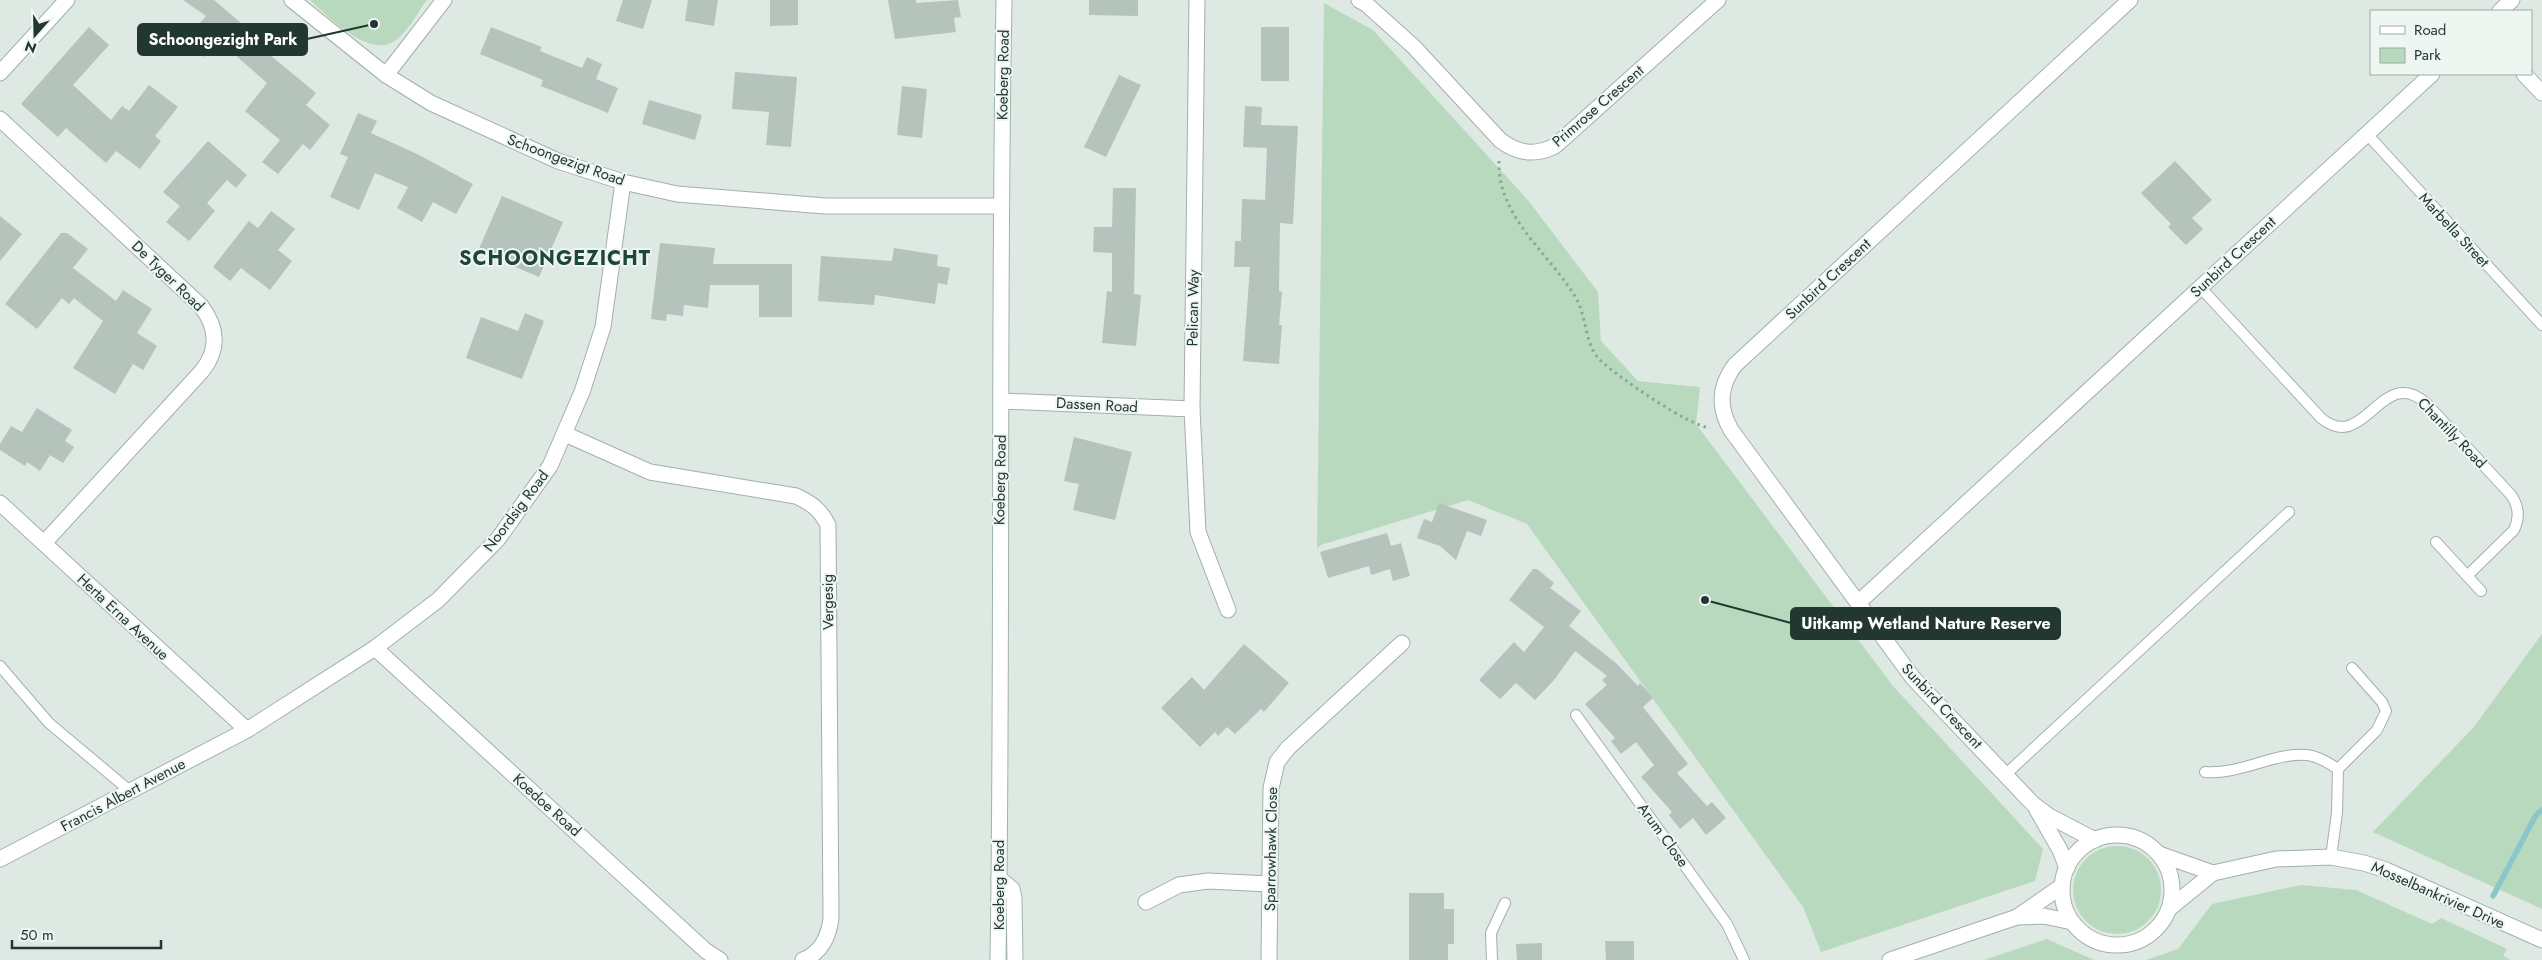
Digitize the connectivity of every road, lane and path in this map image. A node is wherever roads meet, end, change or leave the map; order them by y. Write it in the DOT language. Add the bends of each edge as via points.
graph roads {
  1 [pos="67,0"];
  2 [pos="292,0"];
  3 [pos="444,0"];
  4 [pos="1004,0"];
  5 [pos="1197,0"];
  6 [pos="1718,0"];
  7 [pos="2130,0"];
  8 [pos="2512,0"];
  9 [pos="1365,1"];
  10 [pos="2501,10"];
  11 [pos="0,73"];
  12 [pos="386,75"];
  13 [pos="2431,75"];
  14 [pos="2525,75"];
  15 [pos="2542,93"];
  16 [pos="0,119"];
  17 [pos="2367,134"];
  18 [pos="1500,140"];
  19 [pos="623,182"];
  20 [pos="1000,206"];
  21 [pos="2200,287"];
  22 [pos="2542,325"];
  23 [pos="1002,401"];
  24 [pos="1192,409"];
  25 [pos="1731,430"];
  26 [pos="565,434"];
  27 [pos="0,503"];
  28 [pos="2289,512"];
  29 [pos="2436,542"];
  30 [pos="44,544"];
  31 [pos="2467,576"];
  32 [pos="2481,591"];
  33 [pos="1858,603"];
  34 [pos="1228,610"];
  35 [pos="1402,643"];
  36 [pos="375,648"];
  37 [pos="0,666"];
  38 [pos="2352,668"];
  39 [pos="1576,715"];
  40 [pos="247,730"];
  41 [pos="2338,769"];
  42 [pos="2205,772"];
  43 [pos="2006,774"];
  44 [pos="130,791"];
  45 [pos="2033,804"];
  46 [pos="2095,840"];
  47 [pos="2159,854"];
  48 [pos="2331,857"];
  49 [pos="0,859"];
  50 [pos="2067,868"];
  51 [pos="2213,873"];
  52 [pos="1000,878"];
  53 [pos="1270,884"];
  54 [pos="2062,886"];
  55 [pos="1146,902"];
  56 [pos="1505,903"];
  57 [pos="2170,908"];
  58 [pos="2017,917"];
  59 [pos="2072,922"];
  60 [pos="2542,940"];
  61 [pos="808,959"];
  62 [pos="720,960"];
  63 [pos="998,960"];
  64 [pos="1015,960"];
  65 [pos="1269,960"];
  66 [pos="1492,960"];
  67 [pos="1744,960"];
  68 [pos="1890,960"];
  1 -- 11 [label="street"];
  2 -- 12 [label="street, Schoongezigt Road"];
  3 -- 12 [label="street"];
  4 -- 20 [label="street, Koeberg Road"];
  5 -- 24 [label="street, Pelican Way"];
  6 -- 18 [label="street, Primrose Crescent" via="1555,146 1530,153 1514,149"];
  7 -- 25 [label="street, Sunbird Crescent" via="1735,365 1728,374 1721,395"];
  8 -- 10 [label="street"];
  9 -- 18 [label="street, Primrose Crescent" via="1414,47"];
  12 -- 19 [label="street, Schoongezigt Road" via="431,103 501,137 558,161"];
  13 -- 17 [label="street, Sunbird Crescent"];
  14 -- 15 [label="street"];
  16 -- 30 [label="street, De Tyger Road" via="201,306 215,336 211,358 202,371"];
  17 -- 21 [label="street, Sunbird Crescent"];
  17 -- 22 [label="lane, Marbella Street"];
  18 -- 25 [label="path" via="1499,176 1505,194 1534,246 1576,298 1588,336 1600,360 1686,419 1703,428"];
  19 -- 20 [label="street, Schoongezigt Road" via="677,194 825,206"];
  19 -- 26 [label="street, Noordsig Road" via="603,328"];
  20 -- 23 [label="street, Koeberg Road"];
  21 -- 31 [label="lane, Chantilly Road" via="2326,422 2339,427 2355,424 2389,396 2402,393 2420,398 2511,495 2517,508 2514,530"];
  21 -- 33 [label="street, Sunbird Crescent"];
  23 -- 24 [label="street, Dassen Road"];
  23 -- 52 [label="street, Koeberg Road"];
  24 -- 34 [label="street, Pelican Way" via="1198,532"];
  25 -- 33 [label="street, Sunbird Crescent"];
  26 -- 36 [label="street, Noordsig Road" via="550,466 498,539 438,600"];
  26 -- 61 [label="street, Vergesig" via="650,472 796,496 812,503 828,524 831,918 825,941"];
  27 -- 30 [label="street, Herta Erna Avenue"];
  28 -- 43 [label="lane"];
  29 -- 31 [label="lane"];
  30 -- 40 [label="street, Herta Erna Avenue"];
  31 -- 32 [label="lane"];
  33 -- 43 [label="street, Sunbird Crescent" via="1913,678"];
  35 -- 53 [label="street, Sparrowhawk Close" via="1288,748 1277,762 1271,788"];
  36 -- 40 [label="street, Noordsig Road"];
  36 -- 62 [label="street, Koedoe Road" via="706,951"];
  37 -- 44 [label="lane" via="49,723"];
  38 -- 41 [label="lane" via="2386,711 2377,730"];
  39 -- 67 [label="lane, Arum Close" via="1727,924"];
  40 -- 44 [label="street, Francis Albert Avenue"];
  41 -- 42 [label="lane" via="2316,757 2298,755 2221,774"];
  41 -- 48 [label="lane"];
  43 -- 45 [label="street, Sunbird Crescent"];
  44 -- 49 [label="street, Francis Albert Avenue"];
  45 -- 46 [label="street, Sunbird Crescent"];
  45 -- 50 [label="street, Sunbird Crescent"];
  46 -- 47 [label="street, Mosselbankrivier Drive" via="2118,835 2141,840"];
  46 -- 50 [label="street, Mosselbankrivier Drive" via="2076,853"];
  47 -- 51 [label="street, Mosselbankrivier Drive"];
  47 -- 57 [label="street, Mosselbankrivier Drive" via="2172,880"];
  48 -- 51 [label="street, Mosselbankrivier Drive" via="2276,859"];
  48 -- 60 [label="street, Mosselbankrivier Drive" via="2386,870"];
  50 -- 54 [label="street, Mosselbankrivier Drive"];
  51 -- 57 [label="street, Mosselbankrivier Drive"];
  52 -- 63 [label="street, Koeberg Road"];
  52 -- 64 [label="street" via="1012,889 1014,898"];
  53 -- 55 [label="street" via="1208,881 1179,885"];
  53 -- 65 [label="street, Sparrowhawk Close"];
  54 -- 58 [label="street, Mosselbankrivier Drive"];
  54 -- 59 [label="street, Mosselbankrivier Drive" via="2064,904"];
  56 -- 66 [label="lane" via="1491,933"];
  57 -- 59 [label="street, Mosselbankrivier Drive" via="2158,928 2137,942 2113,946 2090,938"];
  58 -- 59 [label="street, Mosselbankrivier Drive" via="2044,916"];
  58 -- 68 [label="street, Mosselbankrivier Drive"];
}
